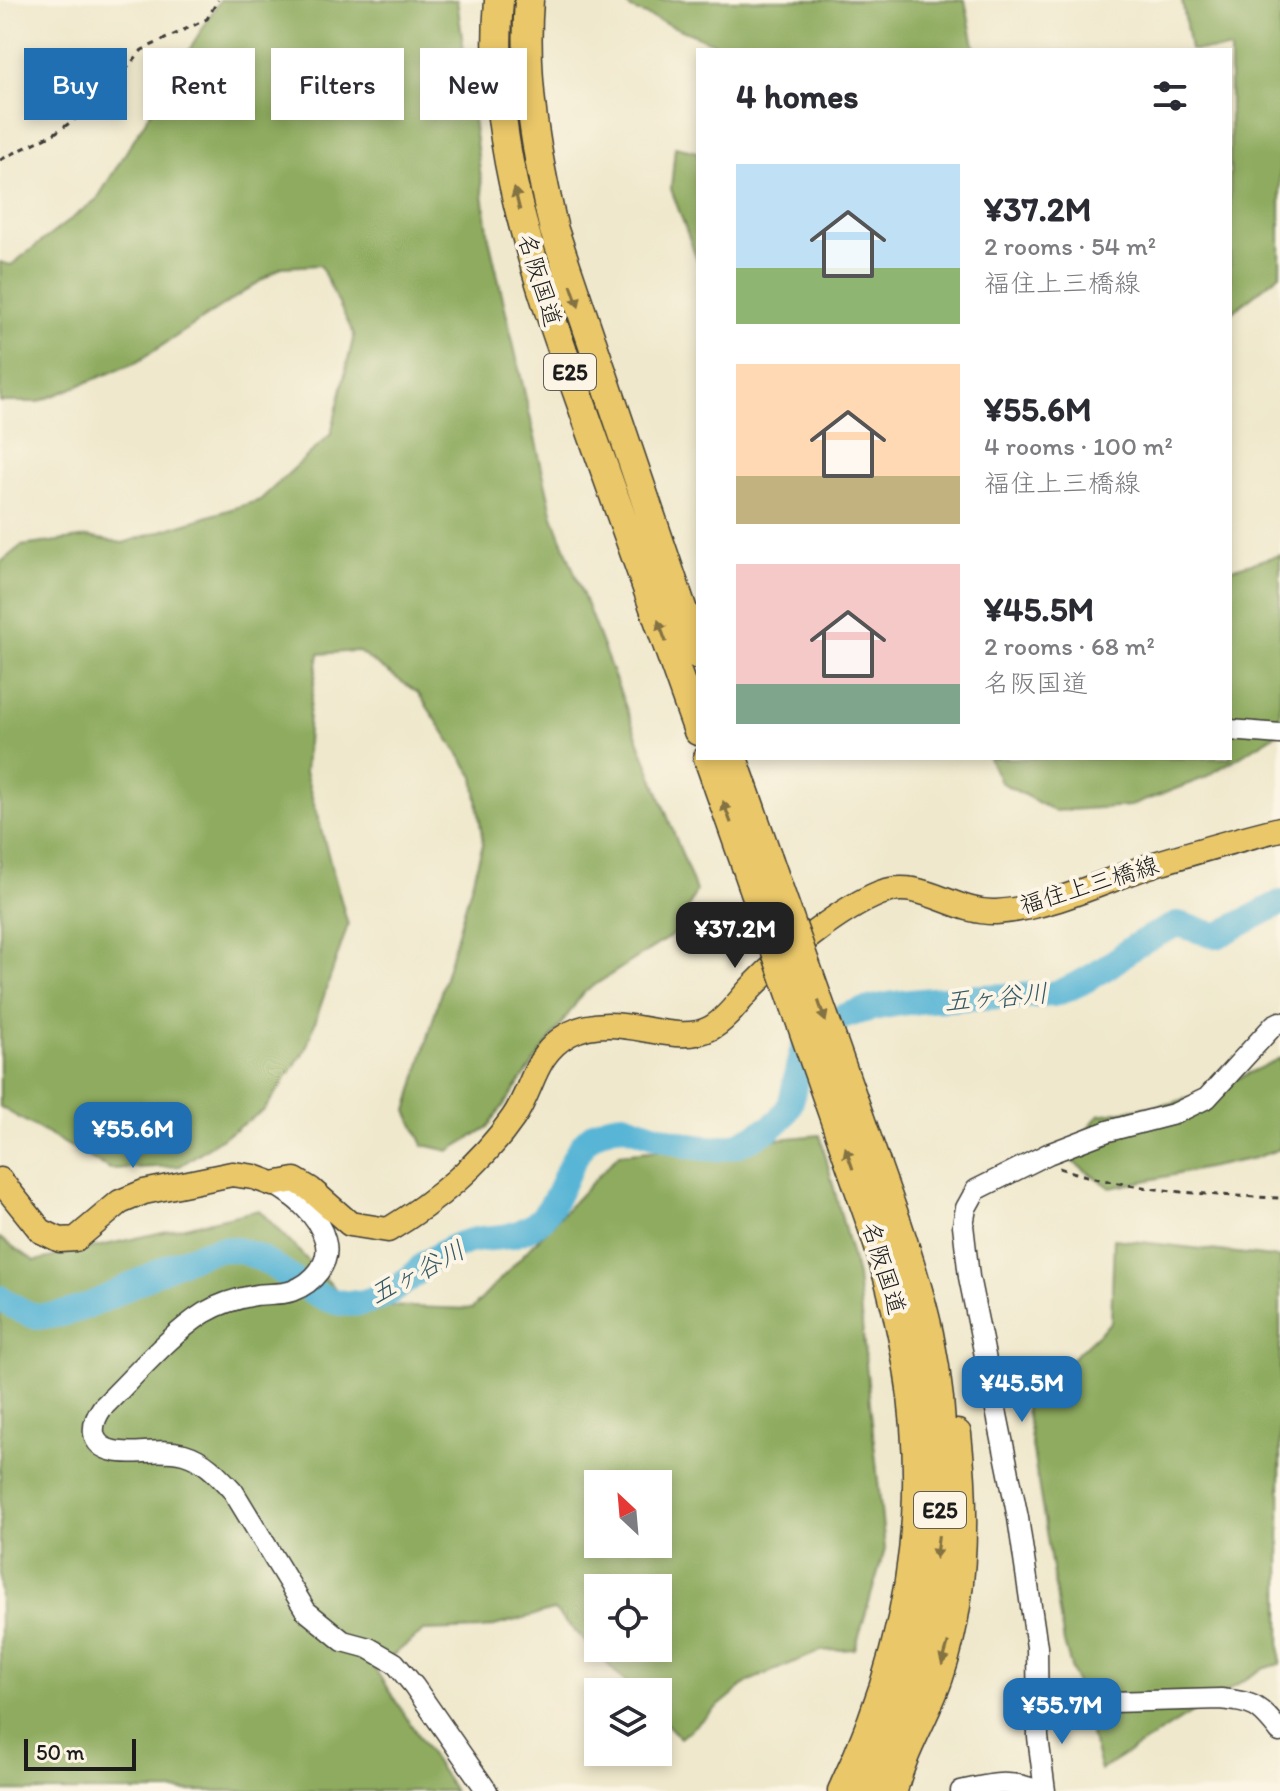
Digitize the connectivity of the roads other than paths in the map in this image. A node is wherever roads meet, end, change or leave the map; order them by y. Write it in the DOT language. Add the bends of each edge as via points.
graph roads {
  1 [pos="499,0"];
  2 [pos="529,0"];
  3 [pos="696,649"];
  4 [pos="696,725"];
  5 [pos="1232,730"];
  6 [pos="1280,734"];
  7 [pos="709,760"];
  8 [pos="733,760"];
  9 [pos="1280,829"];
  10 [pos="757,862"];
  11 [pos="1280,1022"];
  12 [pos="0,1180"];
  13 [pos="273,1184"];
  14 [pos="886,1227"];
  15 [pos="914,1275"];
  16 [pos="904,1336"];
  17 [pos="1038,1704"];
  18 [pos="1280,1732"];
  19 [pos="893,1789"];
  20 [pos="487,1791"];
  21 [pos="820,1791"];
  22 [pos="842,1791"];
  23 [pos="867,1791"];
  24 [pos="961,1791"];
  25 [pos="1038,1791"];
  26 [pos="1045,1791"];
  4 -- 1 [label="highway, 名阪国道 / E25, one-way" via="527,241 513,186 497,73"];
  2 -- 3 [label="highway, 名阪国道 / E25, one-way" via="526,69 554,230"];
  5 -- 6 [label="street"];
  10 -- 7 [label="highway, 名阪国道 / E25, one-way"];
  8 -- 10 [label="highway, 名阪国道 / E25"];
  9 -- 13 [label="main road, 福住上三橋線" via="1010,910 974,911 898,887 878,894 816,931 710,1029 685,1034 595,1025 569,1034 537,1065 515,1115 492,1146 417,1213 388,1230 350,1224 295,1180"];
  10 -- 14 [label="highway, 名阪国道 / E25, bridge"];
  11 -- 17 [label="street" via="1207,1098 1035,1160 976,1190 966,1208 964,1245 1018,1518 1037,1647"];
  12 -- 13 [label="main road, 福住上三橋線" via="41,1231 60,1240 76,1239 120,1202 144,1192 232,1174"];
  13 -- 20 [label="street" via="321,1228 326,1258 317,1275 290,1292 228,1302 198,1318 102,1408 93,1421 93,1433 115,1452 182,1453 202,1460 218,1474 306,1611 343,1641 395,1663"];
  14 -- 15 [label="highway, 名阪国道 / E25"];
  14 -- 16 [label="highway, 名阪国道 / E25"];
  15 -- 19 [label="highway, one-way" via="950,1394 963,1507 947,1650"];
  15 -- 23 [label="highway, 名阪国道 / E25, one-way" via="929,1334 941,1426 939,1532 913,1673"];
  16 -- 21 [label="highway" via="913,1426 902,1567 876,1669"];
  16 -- 22 [label="highway, 名阪国道 / E25" via="913,1384 918,1477 910,1580 872,1725"];
  17 -- 18 [label="street" via="1248,1702 1263,1710"];
  17 -- 26 [label="street"];
  24 -- 25 [label="street" via="1009,1782"];
}
